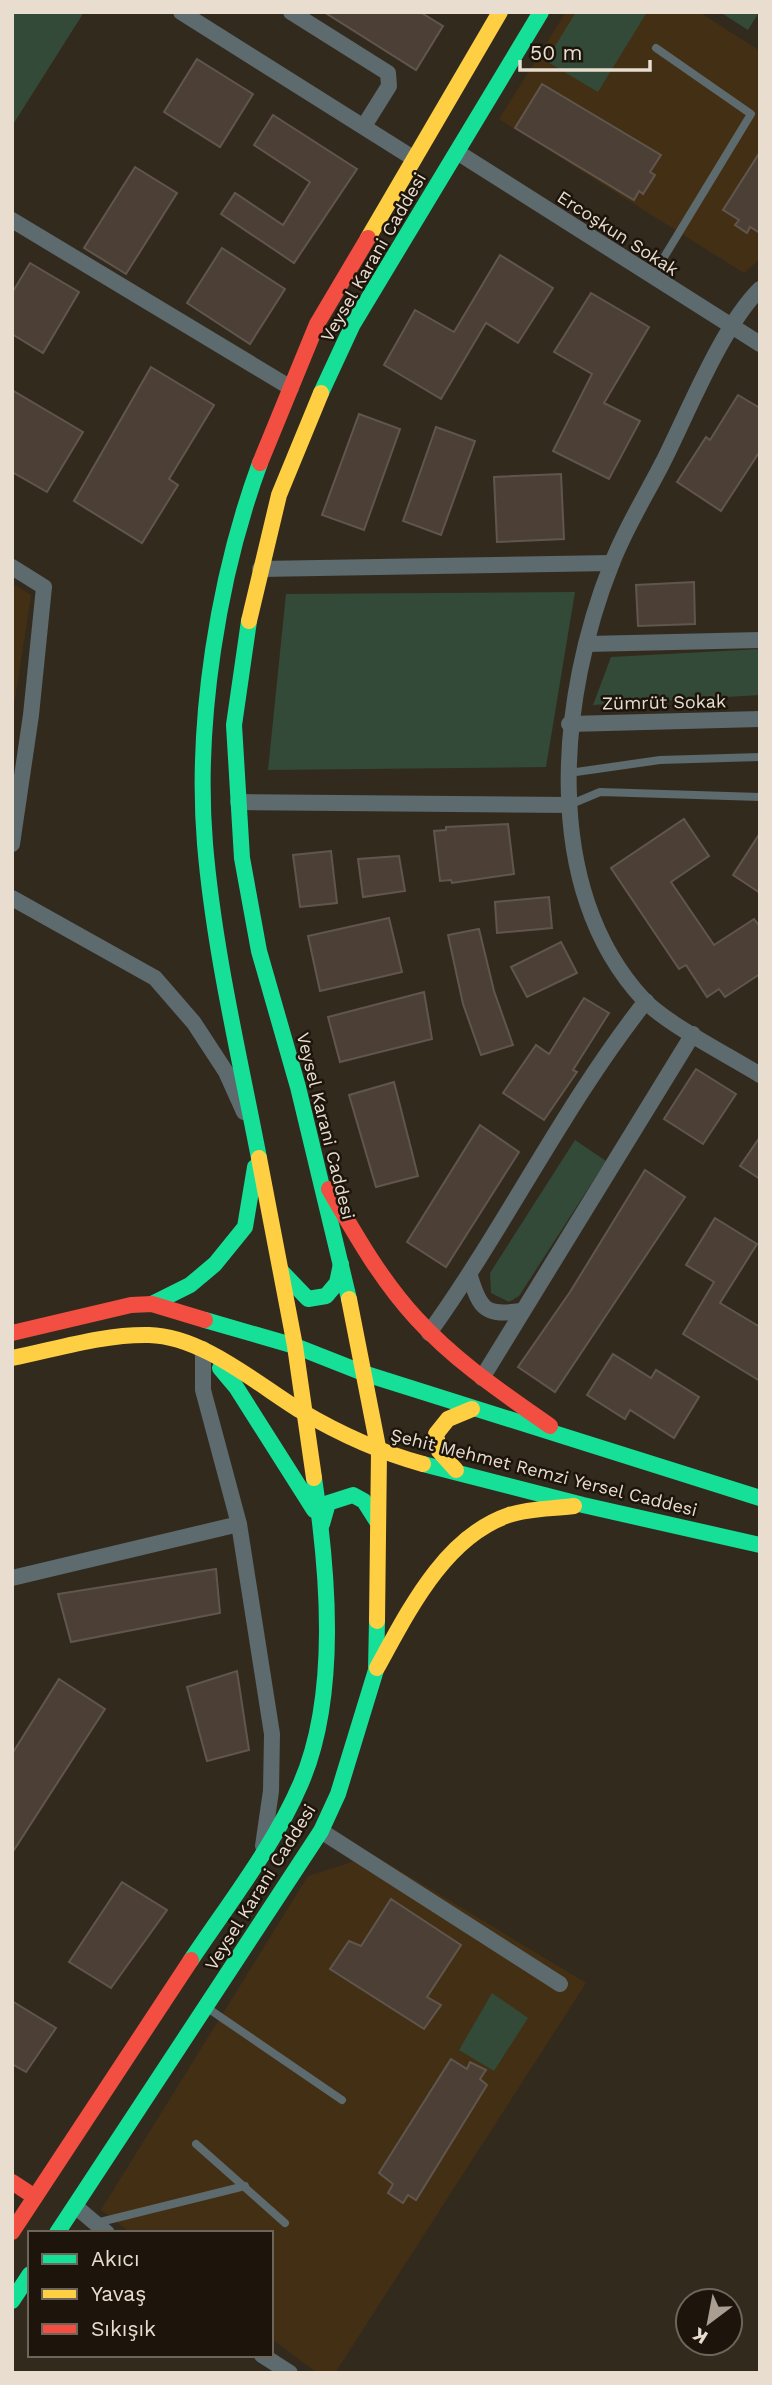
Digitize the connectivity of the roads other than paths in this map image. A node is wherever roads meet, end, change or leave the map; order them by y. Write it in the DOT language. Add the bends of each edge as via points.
graph roads {
  1 [pos="181,12"];
  2 [pos="291,12"];
  3 [pos="500,12"];
  4 [pos="541,12"];
  5 [pos="656,48"];
  6 [pos="364,127"];
  7 [pos="457,152"];
  8 [pos="413,158"];
  9 [pos="15,227"];
  10 [pos="652,277"];
  11 [pos="760,289"];
  12 [pos="731,327"];
  13 [pos="760,344"];
  14 [pos="290,388"];
  15 [pos="612,563"];
  16 [pos="12,567"];
  17 [pos="260,569"];
  18 [pos="760,640"];
  19 [pos="587,644"];
  20 [pos="760,719"];
  21 [pos="569,724"];
  22 [pos="760,757"];
  23 [pos="569,773"];
  24 [pos="760,797"];
  25 [pos="239,802"];
  26 [pos="569,805"];
  27 [pos="12,844"];
  28 [pos="12,898"];
  29 [pos="646,1001"];
  30 [pos="693,1034"];
  31 [pos="760,1074"];
  32 [pos="257,1144"];
  33 [pos="318,1172"];
  34 [pos="341,1264"];
  35 [pos="280,1269"];
  36 [pos="470,1276"];
  37 [pos="152,1304"];
  38 [pos="521,1311"];
  39 [pos="12,1333"];
  40 [pos="429,1333"];
  41 [pos="295,1346"];
  42 [pos="203,1349"];
  43 [pos="12,1358"];
  44 [pos="366,1374"];
  45 [pos="482,1378"];
  46 [pos="472,1409"];
  47 [pos="303,1412"];
  48 [pos="563,1435"];
  49 [pos="379,1452"];
  50 [pos="460,1473"];
  51 [pos="760,1498"];
  52 [pos="583,1505"];
  53 [pos="239,1524"];
  54 [pos="322,1524"];
  55 [pos="379,1525"];
  56 [pos="760,1545"];
  57 [pos="12,1578"];
  58 [pos="376,1670"];
  59 [pos="321,1831"];
  60 [pos="263,1852"];
  61 [pos="560,1984"];
  62 [pos="206,2007"];
  63 [pos="342,2101"];
  64 [pos="196,2144"];
  65 [pos="12,2182"];
  66 [pos="245,2186"];
  67 [pos="35,2197"];
  68 [pos="75,2206"];
  69 [pos="285,2223"];
  70 [pos="101,2228"];
  71 [pos="12,2231"];
  72 [pos="58,2231"];
  73 [pos="28,2277"];
  74 [pos="12,2301"];
  75 [pos="265,2357"];
  76 [pos="290,2373"];
  1 -- 6 [label="street"];
  2 -- 6 [label="street" via="388,73 389,86"];
  3 -- 8 [label="main road, Veysel Karani Caddesi"];
  4 -- 7 [label="main road, Veysel Karani Caddesi"];
  5 -- 10 [label="lane" via="751,114"];
  6 -- 8 [label="street"];
  7 -- 10 [label="street, Ercoşkun Sokak"];
  7 -- 17 [label="main road, Veysel Karani Caddesi" via="353,324 316,402 279,495"];
  8 -- 14 [label="main road, Veysel Karani Caddesi" via="317,324"];
  9 -- 14 [label="street"];
  10 -- 12 [label="street, Ercoşkun Sokak"];
  11 -- 12 [label="street"];
  12 -- 13 [label="street, Ercoşkun Sokak"];
  12 -- 15 [label="street"];
  14 -- 32 [label="main road, Veysel Karani Caddesi" via="229,560 205,714 207,855 216,932"];
  15 -- 17 [label="street"];
  15 -- 19 [label="street"];
  16 -- 27 [label="street" via="44,587 32,715"];
  17 -- 25 [label="main road, Veysel Karani Caddesi" via="234,725"];
  18 -- 19 [label="street"];
  19 -- 21 [label="street"];
  20 -- 21 [label="street, Zümrüt Sokak"];
  21 -- 23 [label="street"];
  22 -- 23 [label="lane" via="660,760"];
  23 -- 26 [label="street"];
  24 -- 26 [label="lane" via="600,792"];
  25 -- 26 [label="street"];
  25 -- 33 [label="main road, Veysel Karani Caddesi" via="242,858 259,951"];
  26 -- 29 [label="street" via="583,889 604,948"];
  28 -- 32 [label="street" via="155,978 194,1023 226,1072"];
  29 -- 30 [label="street"];
  29 -- 36 [label="street" via="616,1038"];
  30 -- 31 [label="street"];
  30 -- 38 [label="street"];
  32 -- 35 [label="main road, Veysel Karani Caddesi"];
  32 -- 37 [label="main road" via="245,1227 215,1264 190,1285"];
  33 -- 34 [label="main road, Veysel Karani Caddesi"];
  33 -- 40 [label="main road" via="380,1275"];
  34 -- 35 [label="main road" via="337,1283 326,1296 308,1299"];
  34 -- 44 [label="main road, Veysel Karani Caddesi"];
  35 -- 41 [label="main road, Veysel Karani Caddesi"];
  36 -- 38 [label="street" via="486,1310 500,1314"];
  36 -- 40 [label="street"];
  37 -- 39 [label="main road, Şehit Mehmet Remzi Yersel Caddesi"];
  37 -- 41 [label="main road, Şehit Mehmet Remzi Yersel Caddesi"];
  38 -- 45 [label="street"];
  40 -- 45 [label="main road"];
  41 -- 44 [label="main road, Şehit Mehmet Remzi Yersel Caddesi"];
  41 -- 47 [label="main road, Veysel Karani Caddesi"];
  42 -- 43 [label="main road, Şehit Mehmet Remzi Yersel Caddesi" via="152,1335 113,1337"];
  42 -- 47 [label="main road, Şehit Mehmet Remzi Yersel Caddesi"];
  42 -- 53 [label="street" via="203,1390"];
  42 -- 54 [label="main road" via="236,1387"];
  44 -- 46 [label="main road, Şehit Mehmet Remzi Yersel Caddesi"];
  44 -- 49 [label="main road, Veysel Karani Caddesi"];
  45 -- 48 [label="main road"];
  46 -- 48 [label="main road, Şehit Mehmet Remzi Yersel Caddesi"];
  46 -- 50 [label="main road" via="439,1425 434,1441 440,1458"];
  47 -- 49 [label="main road, Şehit Mehmet Remzi Yersel Caddesi"];
  47 -- 54 [label="main road, Veysel Karani Caddesi"];
  48 -- 51 [label="main road, Şehit Mehmet Remzi Yersel Caddesi"];
  49 -- 50 [label="main road, Şehit Mehmet Remzi Yersel Caddesi"];
  49 -- 55 [label="main road, Veysel Karani Caddesi"];
  50 -- 52 [label="main road, Şehit Mehmet Remzi Yersel Caddesi"];
  52 -- 56 [label="main road, Şehit Mehmet Remzi Yersel Caddesi"];
  52 -- 58 [label="main road" via="506,1516 467,1539 435,1572"];
  53 -- 57 [label="street"];
  53 -- 60 [label="street" via="272,1734"];
  54 -- 55 [label="main road" via="328,1503 342,1494 357,1495 371,1507"];
  54 -- 60 [label="main road, Veysel Karani Caddesi" via="327,1655 319,1717 304,1779"];
  55 -- 58 [label="main road, Veysel Karani Caddesi"];
  58 -- 59 [label="main road, Veysel Karani Caddesi" via="338,1794"];
  59 -- 61 [label="street"];
  59 -- 62 [label="main road, Veysel Karani Caddesi"];
  60 -- 67 [label="main road, Veysel Karani Caddesi"];
  62 -- 63 [label="lane"];
  62 -- 68 [label="main road, Veysel Karani Caddesi"];
  64 -- 66 [label="lane"];
  65 -- 67 [label="main road"];
  66 -- 69 [label="lane"];
  66 -- 70 [label="lane"];
  67 -- 71 [label="main road, Veysel Karani Caddesi"];
  68 -- 70 [label="street"];
  68 -- 72 [label="main road, Veysel Karani Caddesi"];
  73 -- 74 [label="main road"];
  75 -- 76 [label="street"];
}
